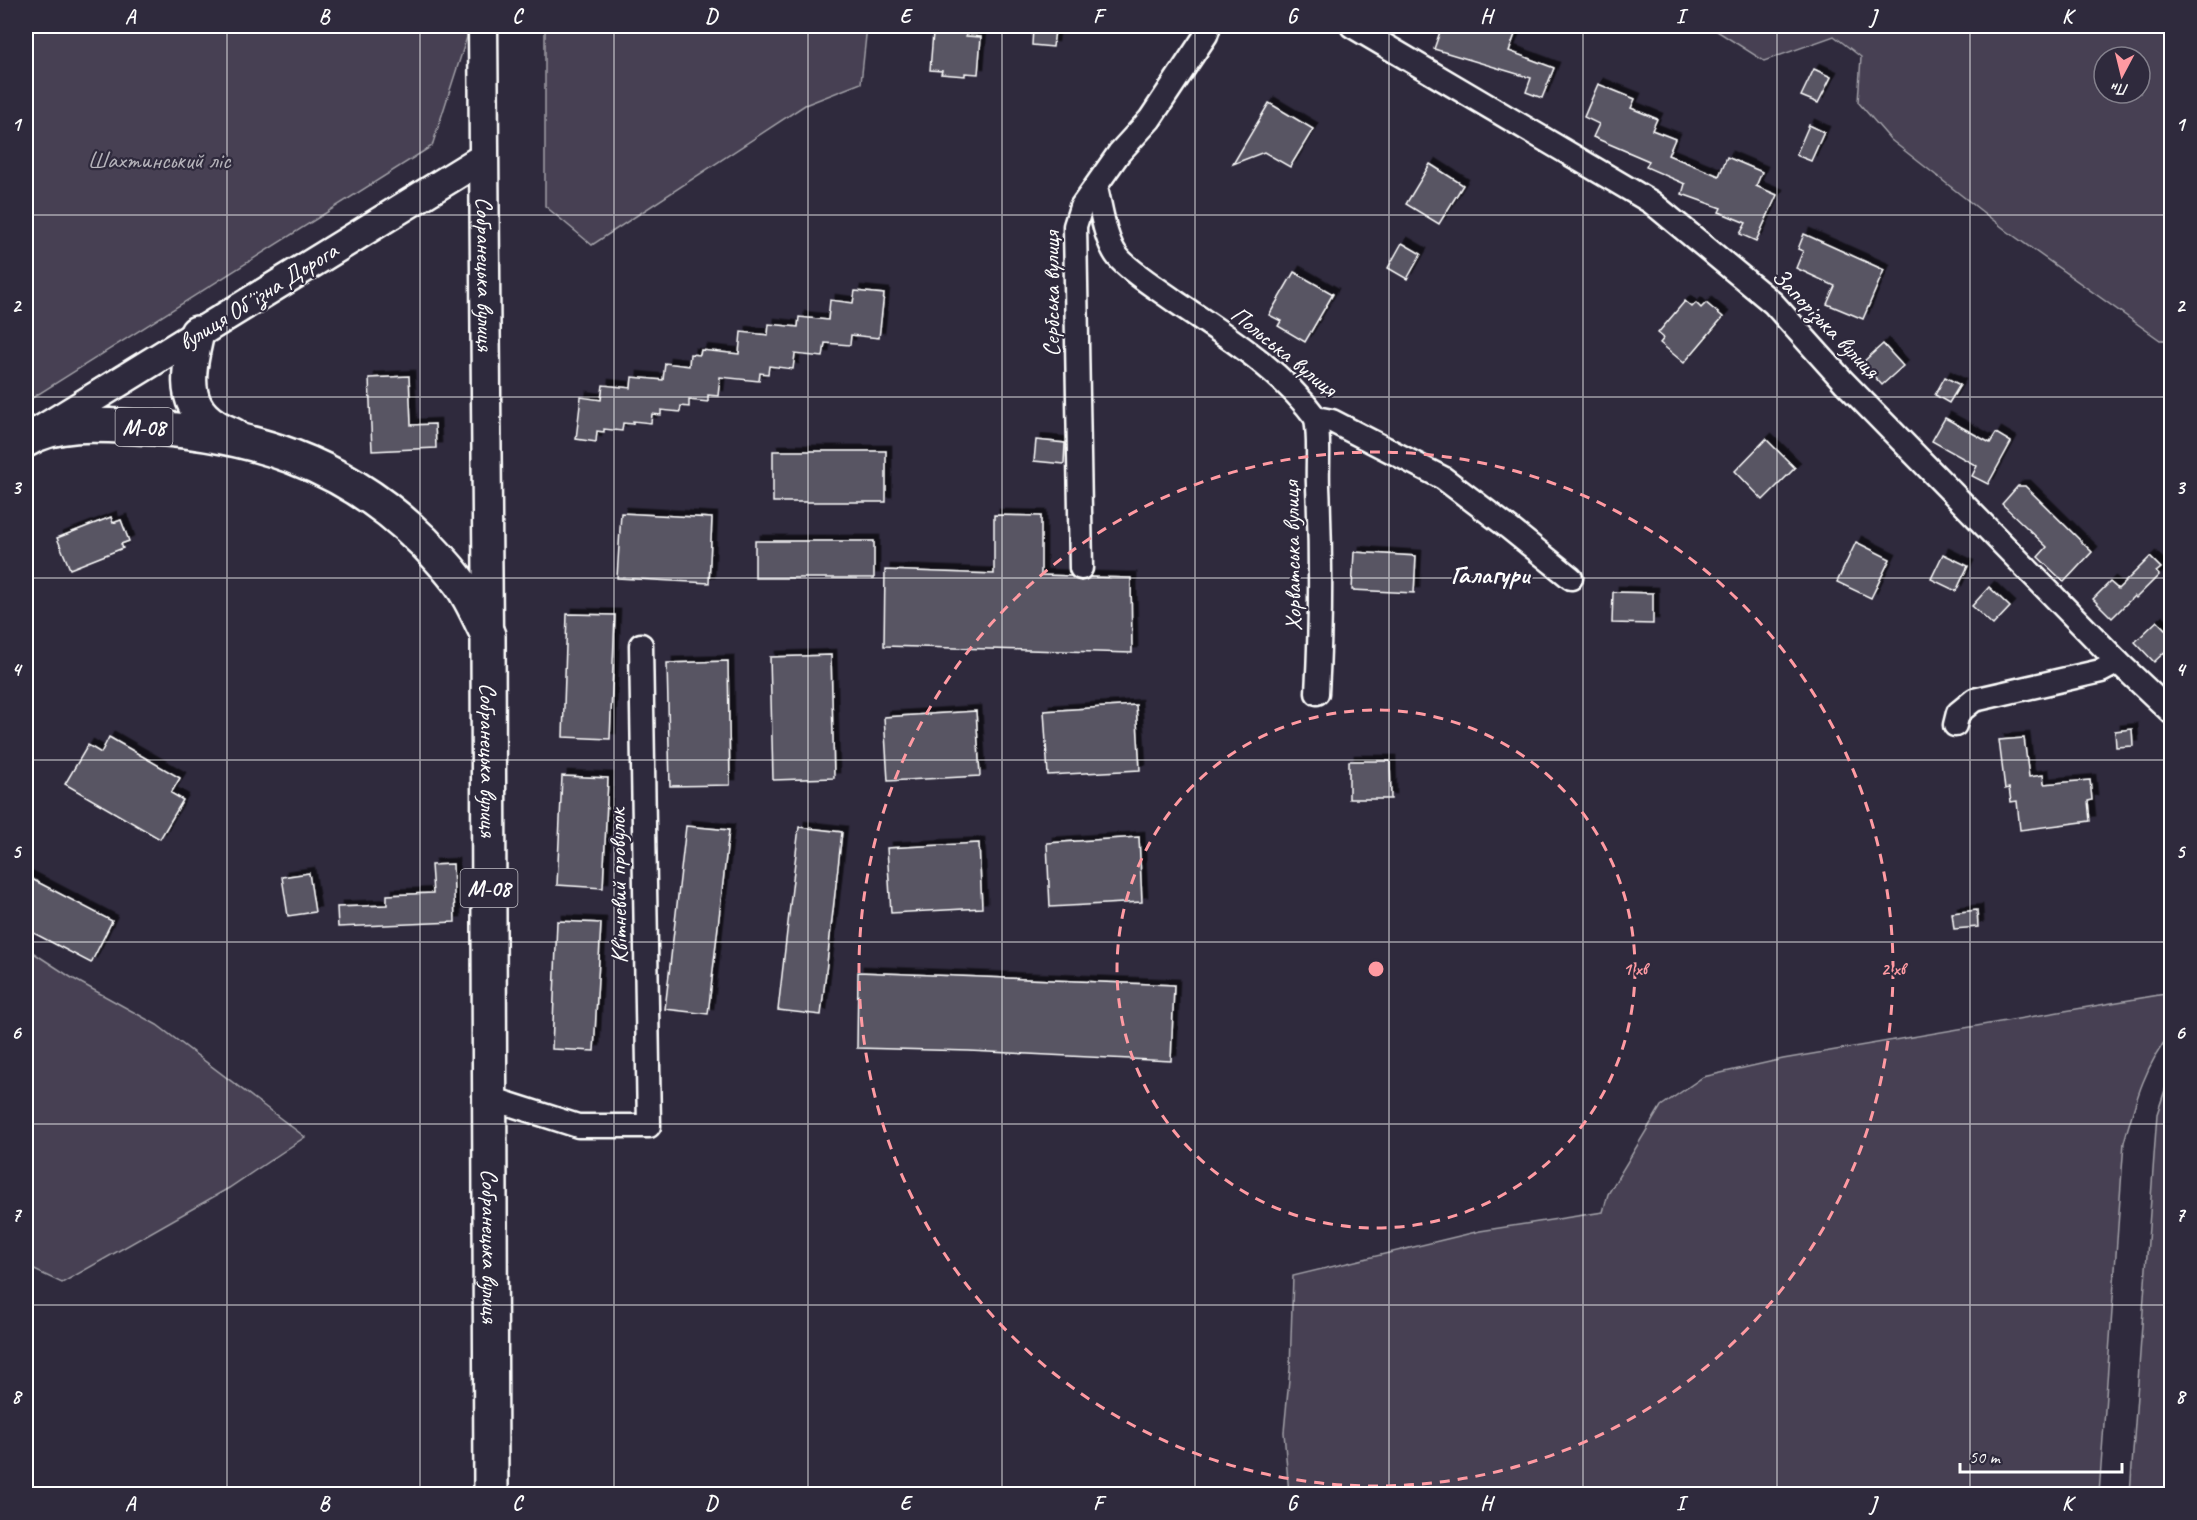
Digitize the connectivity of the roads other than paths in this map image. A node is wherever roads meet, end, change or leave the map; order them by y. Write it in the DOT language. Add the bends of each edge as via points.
graph roads {
  1 [pos="483,26"];
  2 [pos="1209,26"];
  3 [pos="1352,26"];
  4 [pos="483,158"];
  5 [pos="1096,188"];
  6 [pos="197,333"];
  7 [pos="1316,418"];
  8 [pos="30,438"];
  9 [pos="254,444"];
  10 [pos="1081,568"];
  11 [pos="1571,578"];
  12 [pos="488,635"];
  13 [pos="641,645"];
  14 [pos="2118,662"];
  15 [pos="1317,693"];
  16 [pos="2172,712"];
  17 [pos="1955,724"];
  18 [pos="490,1098"];
  19 [pos="491,1494"];
  1 -- 4 [label="main road, Собранецька вулиця"];
  2 -- 5 [label="street, Сербська вулиця" via="1156,111 1119,153"];
  3 -- 14 [label="street, Запорізька вулиця" via="1651,202 1765,296"];
  4 -- 6 [label="main road, вулиця Обʼїзна Дорога"];
  4 -- 12 [label="main road, Собранецька вулиця"];
  5 -- 7 [label="street, Польська вулиця" via="1106,231 1118,257 1260,360 1301,398"];
  5 -- 10 [label="street, Сербська вулиця" via="1082,207 1075,226"];
  6 -- 8 [label="main road, вулиця Обʼїзна Дорога"];
  6 -- 9 [label="highway" via="188,379 193,402 208,423"];
  7 -- 11 [label="street, Польська вулиця" via="1332,421 1443,478"];
  7 -- 15 [label="street, Хорватська вулиця" via="1320,442 1317,469 1321,618"];
  8 -- 9 [label="highway, вулиця Обʼїзна Дорога / М-08" via="69,427 105,425 155,428"];
  9 -- 12 [label="highway, вулиця Обʼїзна Дорога / М-08" via="288,453 341,477 403,521 467,594"];
  12 -- 18 [label="highway, Собранецька вулиця / М-08"];
  13 -- 18 [label="street, Квітневий провулок" via="649,1126 578,1126"];
  14 -- 16 [label="street, Запорізька вулиця"];
  14 -- 17 [label="street" via="2101,671 1974,700 1958,713"];
  18 -- 19 [label="highway, Собранецька вулиця / М-08"];
}
